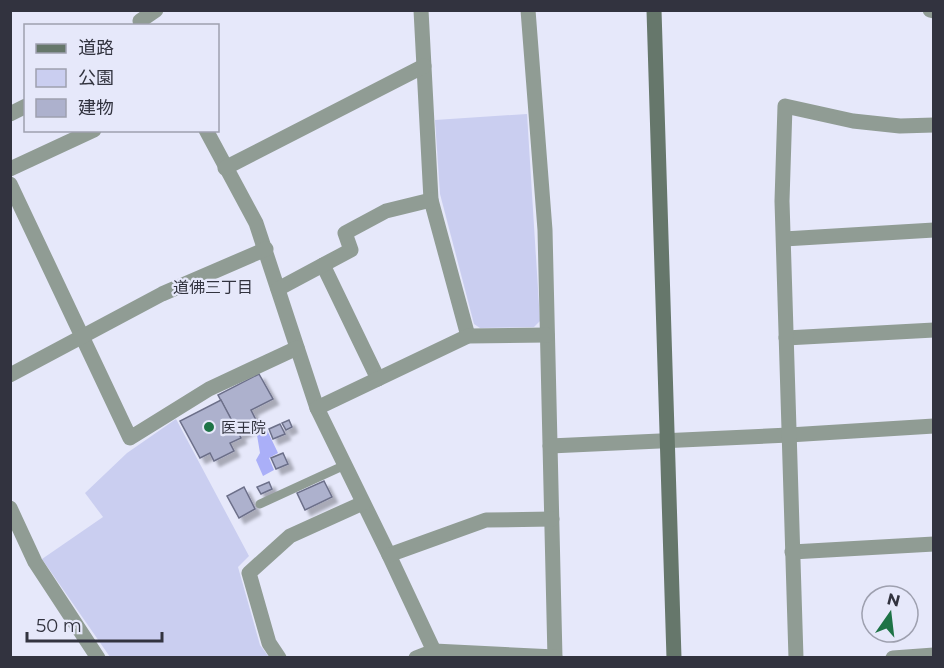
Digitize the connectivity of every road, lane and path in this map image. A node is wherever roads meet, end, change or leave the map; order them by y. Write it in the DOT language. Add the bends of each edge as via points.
graph roads {
  1 [pos="156,10"];
  2 [pos="421,10"];
  3 [pos="528,10"];
  4 [pos="654,10"];
  5 [pos="139,19"];
  6 [pos="424,66"];
  7 [pos="24,107"];
  8 [pos="10,114"];
  9 [pos="933,125"];
  10 [pos="90,132"];
  11 [pos="207,132"];
  12 [pos="225,168"];
  13 [pos="10,169"];
  14 [pos="10,184"];
  15 [pos="431,200"];
  16 [pos="933,230"];
  17 [pos="784,239"];
  18 [pos="266,249"];
  19 [pos="323,265"];
  20 [pos="278,289"];
  21 [pos="933,330"];
  22 [pos="547,335"];
  23 [pos="82,336"];
  24 [pos="468,336"];
  25 [pos="786,338"];
  26 [pos="297,348"];
  27 [pos="10,375"];
  28 [pos="378,379"];
  29 [pos="317,408"];
  30 [pos="933,426"];
  31 [pos="789,435"];
  32 [pos="668,440"];
  33 [pos="550,446"];
  34 [pos="345,465"];
  35 [pos="363,503"];
  36 [pos="260,504"];
  37 [pos="10,508"];
  38 [pos="552,519"];
  39 [pos="933,544"];
  40 [pos="792,552"];
  41 [pos="389,555"];
  42 [pos="434,654"];
  43 [pos="933,655"];
  44 [pos="93,656"];
  45 [pos="279,657"];
  46 [pos="416,657"];
  47 [pos="555,657"];
  48 [pos="674,657"];
  49 [pos="796,657"];
  50 [pos="893,657"];
  1 -- 5 [label="street"];
  2 -- 6 [label="street"];
  3 -- 22 [label="street" via="545,230"];
  4 -- 32 [label="street"];
  6 -- 12 [label="street"];
  6 -- 15 [label="street"];
  7 -- 8 [label="street"];
  9 -- 17 [label="street" via="853,121 785,106"];
  10 -- 13 [label="street"];
  11 -- 12 [label="street"];
  12 -- 18 [label="street"];
  14 -- 23 [label="street"];
  15 -- 19 [label="street" via="386,211 345,232 351,250"];
  15 -- 24 [label="street"];
  16 -- 17 [label="street"];
  17 -- 25 [label="street"];
  18 -- 20 [label="street"];
  18 -- 23 [label="street" via="162,294"];
  19 -- 20 [label="street"];
  19 -- 28 [label="street"];
  20 -- 26 [label="street"];
  21 -- 25 [label="street"];
  22 -- 24 [label="street"];
  22 -- 33 [label="street"];
  23 -- 26 [label="street" via="130,438 209,389"];
  23 -- 27 [label="street"];
  24 -- 28 [label="street"];
  25 -- 31 [label="street"];
  26 -- 29 [label="street"];
  28 -- 29 [label="street"];
  29 -- 34 [label="street"];
  30 -- 31 [label="street"];
  31 -- 32 [label="street"];
  31 -- 40 [label="street"];
  32 -- 33 [label="street"];
  32 -- 48 [label="street"];
  33 -- 38 [label="street"];
  34 -- 35 [label="street"];
  34 -- 36 [label="lane"];
  35 -- 41 [label="street"];
  35 -- 45 [label="street" via="290,536 249,573 269,643"];
  37 -- 44 [label="street" via="35,562"];
  38 -- 41 [label="street" via="486,520"];
  38 -- 47 [label="street"];
  39 -- 40 [label="street"];
  40 -- 49 [label="street"];
  41 -- 42 [label="street"];
  42 -- 46 [label="street"];
  42 -- 47 [label="street"];
  43 -- 50 [label="street"];
}
